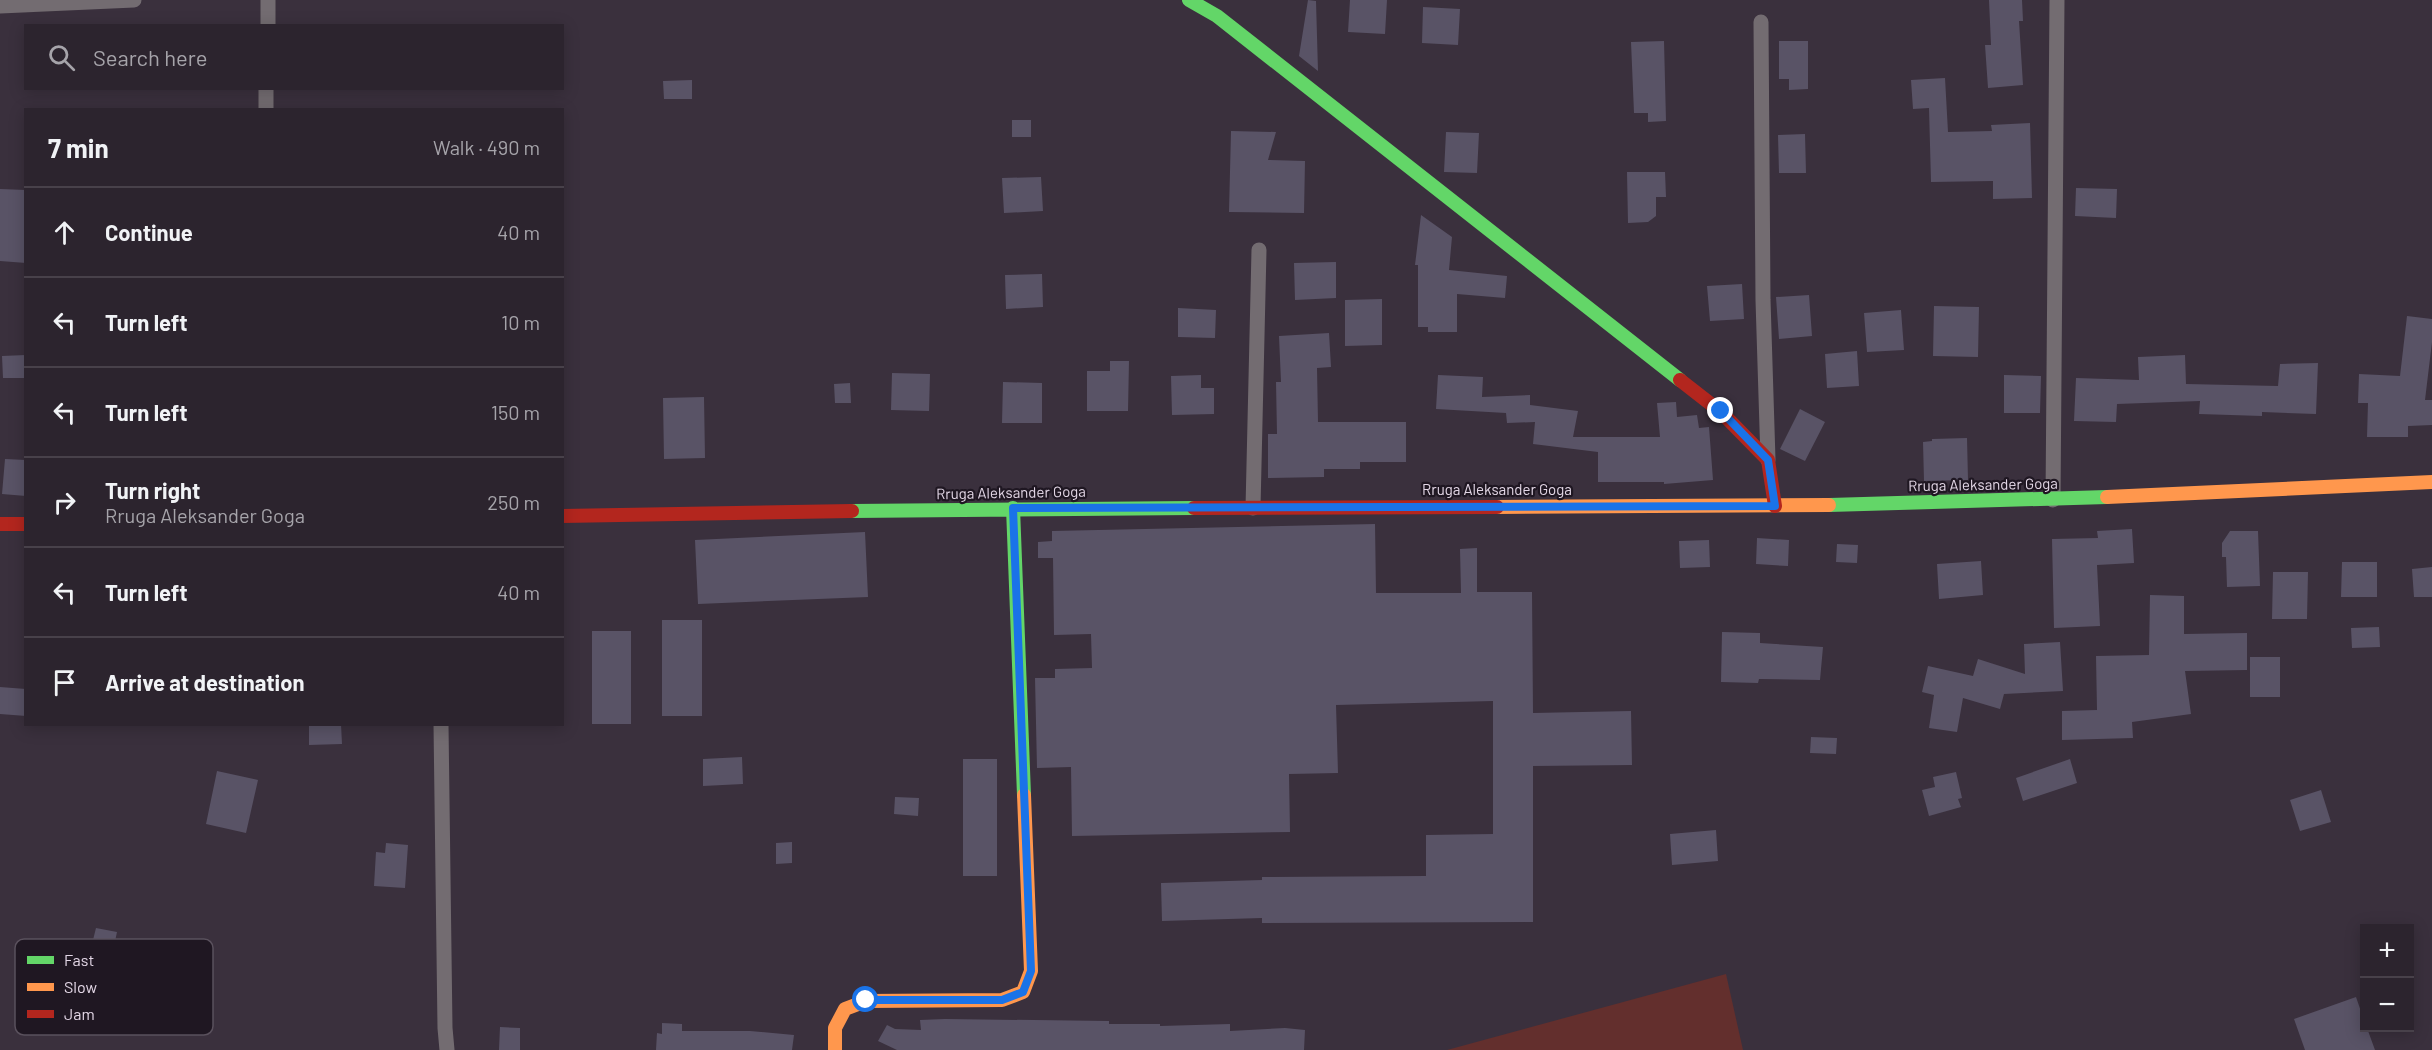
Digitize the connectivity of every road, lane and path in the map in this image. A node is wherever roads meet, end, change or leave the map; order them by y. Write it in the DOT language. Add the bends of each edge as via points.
graph roads {
  1 [pos="134,0"];
  2 [pos="268,0"];
  3 [pos="1189,0"];
  4 [pos="2057,0"];
  5 [pos="0,6"];
  6 [pos="1761,22"];
  7 [pos="268,24"];
  8 [pos="266,90"];
  9 [pos="266,108"];
  10 [pos="1259,250"];
  11 [pos="1768,460"];
  12 [pos="2432,482"];
  13 [pos="2054,500"];
  14 [pos="1775,506"];
  15 [pos="1013,508"];
  16 [pos="1253,508"];
  17 [pos="564,516"];
  18 [pos="0,524"];
  19 [pos="24,524"];
  20 [pos="441,726"];
  21 [pos="447,1050"];
  22 [pos="835,1050"];
  1 -- 5 [label="street"];
  2 -- 7 [label="street"];
  3 -- 11 [label="main road" via="1217,16 1721,411"];
  4 -- 13 [label="street"];
  6 -- 11 [label="street"];
  8 -- 9 [label="street"];
  10 -- 16 [label="street"];
  11 -- 14 [label="main road"];
  12 -- 13 [label="main road, Rruga Aleksander Goga"];
  13 -- 14 [label="main road, Rruga Aleksander Goga"];
  14 -- 16 [label="main road, Rruga Aleksander Goga"];
  15 -- 16 [label="main road, Rruga Aleksander Goga"];
  15 -- 17 [label="main road, Rruga Aleksander Goga"];
  15 -- 22 [label="main road" via="1031,971 1023,992 1002,1000 866,1000 845,1009 835,1028"];
  18 -- 19 [label="main road"];
  20 -- 21 [label="street"];
}
